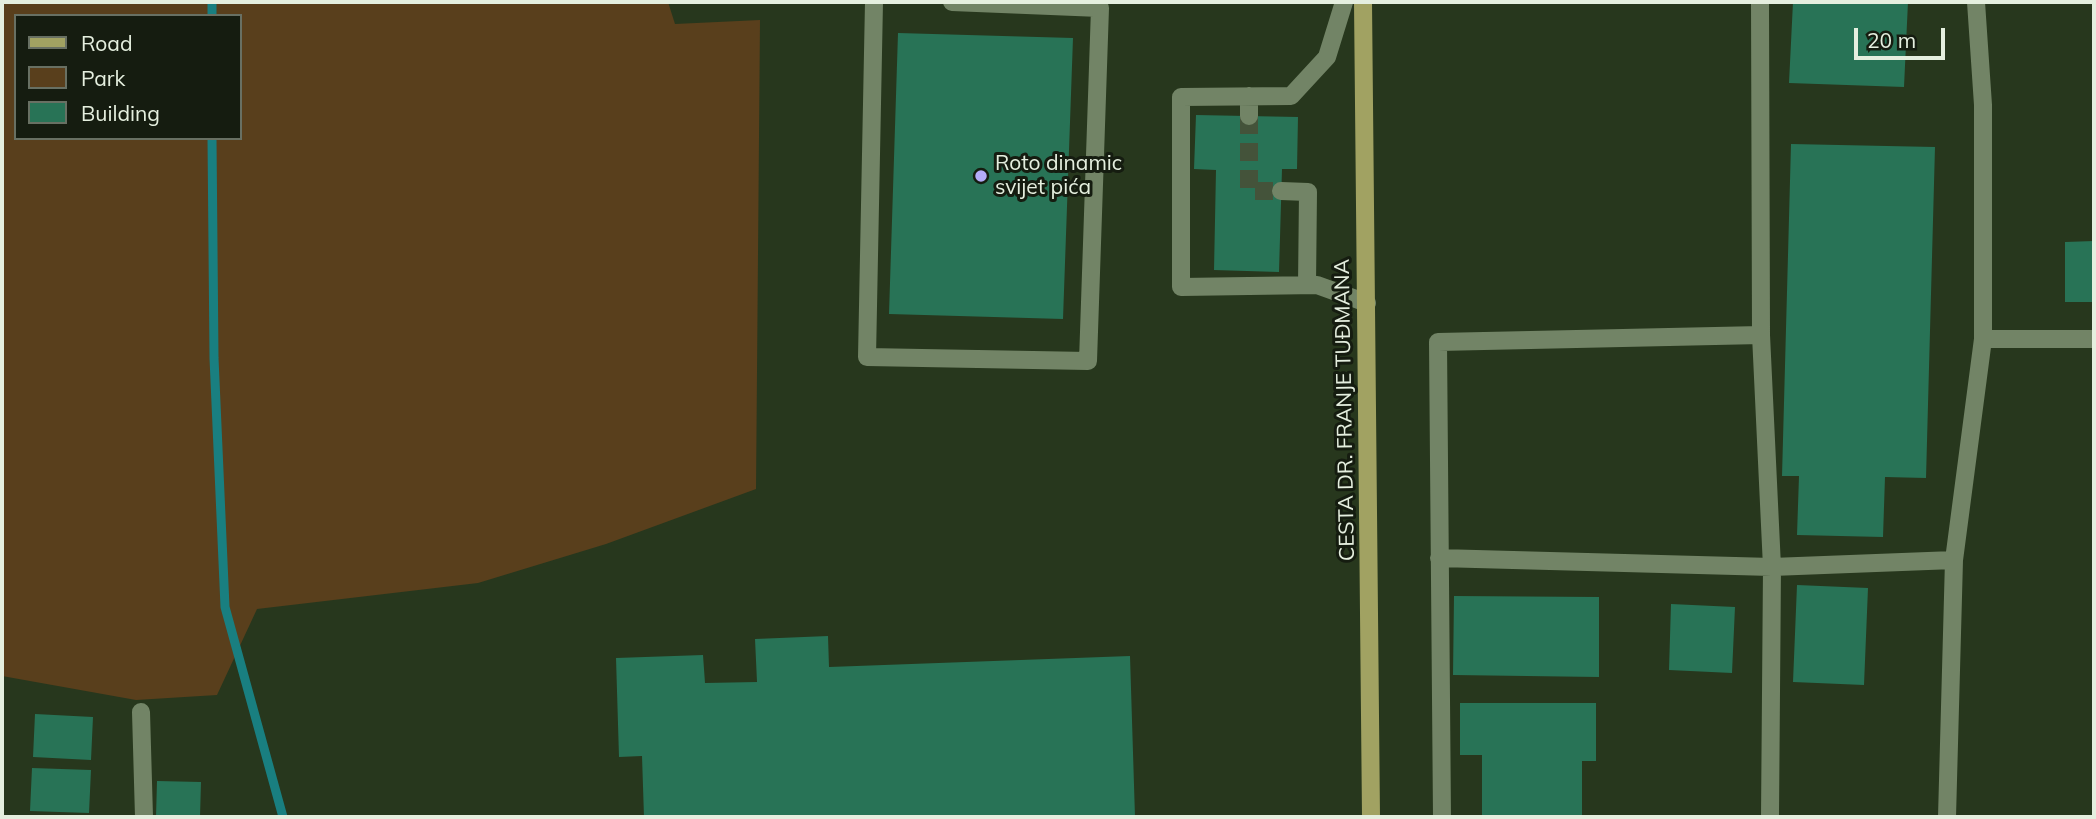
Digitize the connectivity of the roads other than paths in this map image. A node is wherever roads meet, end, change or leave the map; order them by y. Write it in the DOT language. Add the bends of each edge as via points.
graph roads {
  1 [pos="874,2"];
  2 [pos="952,2"];
  3 [pos="1344,2"];
  4 [pos="1363,2"];
  5 [pos="1760,2"];
  6 [pos="1976,2"];
  7 [pos="1249,96"];
  8 [pos="1249,117"];
  9 [pos="1281,191"];
  10 [pos="1307,285"];
  11 [pos="1367,303"];
  12 [pos="1761,335"];
  13 [pos="2094,338"];
  14 [pos="1983,339"];
  15 [pos="1440,558"];
  16 [pos="1954,560"];
  17 [pos="1772,567"];
  18 [pos="141,712"];
  19 [pos="144,817"];
  20 [pos="1371,817"];
  21 [pos="1441,817"];
  22 [pos="1770,817"];
  23 [pos="1947,817"];
  1 -- 2 [label="lane" via="867,357 1088,361 1100,8"];
  3 -- 7 [label="lane" via="1327,57 1291,96"];
  4 -- 11 [label="main road, CESTA DR. FRANJE TUĐMANA"];
  5 -- 12 [label="lane"];
  6 -- 14 [label="lane" via="1983,105"];
  7 -- 8 [label="lane"];
  7 -- 10 [label="lane" via="1181,97 1181,287"];
  9 -- 10 [label="lane" via="1308,192"];
  10 -- 11 [label="lane"];
  11 -- 20 [label="main road, CESTA DR. FRANJE TUĐMANA"];
  12 -- 15 [label="lane" via="1438,342"];
  12 -- 17 [label="lane"];
  13 -- 14 [label="lane"];
  14 -- 16 [label="lane"];
  15 -- 17 [label="lane"];
  15 -- 21 [label="lane"];
  16 -- 17 [label="lane"];
  16 -- 23 [label="lane"];
  17 -- 22 [label="lane"];
  18 -- 19 [label="lane"];
}
